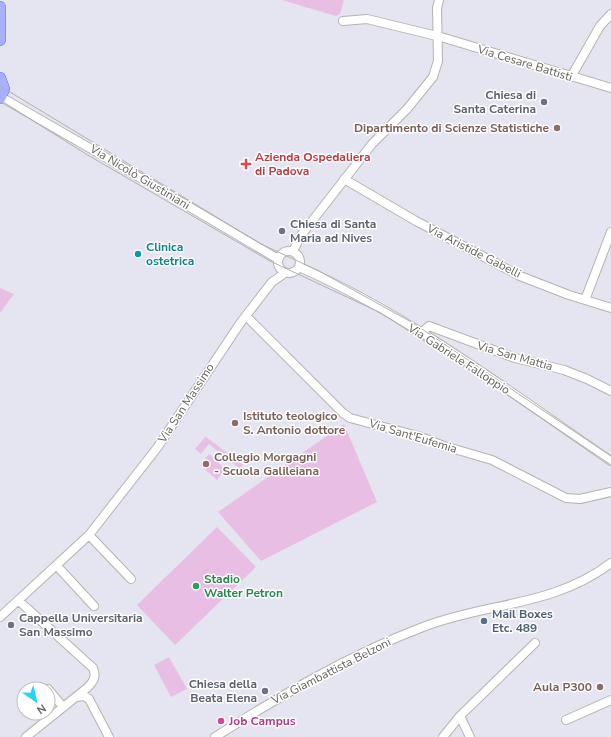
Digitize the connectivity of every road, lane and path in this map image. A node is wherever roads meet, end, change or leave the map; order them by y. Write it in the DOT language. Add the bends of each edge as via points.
graph roads {
  1 [pos="438,4"];
  2 [pos="0,7"];
  3 [pos="610,16"];
  4 [pos="343,21"];
  5 [pos="438,37"];
  6 [pos="0,40"];
  7 [pos="571,77"];
  8 [pos="0,78"];
  9 [pos="611,88"];
  10 [pos="0,98"];
  11 [pos="344,179"];
  12 [pos="611,232"];
  13 [pos="293,252"];
  14 [pos="278,259"];
  15 [pos="300,267"];
  16 [pos="285,273"];
  17 [pos="585,300"];
  18 [pos="611,308"];
  19 [pos="246,316"];
  20 [pos="421,333"];
  21 [pos="611,391"];
  22 [pos="611,461"];
  23 [pos="611,492"];
  24 [pos="89,535"];
  25 [pos="611,563"];
  26 [pos="57,566"];
  27 [pos="131,579"];
  28 [pos="18,600"];
  29 [pos="94,606"];
  30 [pos="0,617"];
  31 [pos="534,643"];
  32 [pos="76,697"];
  33 [pos="56,699"];
  34 [pos="611,700"];
  35 [pos="63,707"];
  36 [pos="460,716"];
  37 [pos="566,720"];
  38 [pos="26,737"];
  39 [pos="109,737"];
  40 [pos="215,737"];
  41 [pos="443,737"];
  42 [pos="470,737"];
  1 -- 5 [label="street"];
  2 -- 6 [label="main road"];
  3 -- 7 [label="street" via="600,26"];
  4 -- 5 [label="street, Via Cesare Battisti" via="367,19"];
  5 -- 7 [label="street, Via Cesare Battisti"];
  5 -- 11 [label="street" via="438,60 433,77"];
  7 -- 9 [label="street, Via Cesare Battisti"];
  8 -- 10 [label="main road" via="4,89"];
  10 -- 14 [label="street, Via Nicolò Giustiniani"];
  11 -- 13 [label="street" via="302,234"];
  11 -- 17 [label="street, Via Aristide Gabelli" via="416,221 520,276"];
  12 -- 17 [label="street"];
  13 -- 14 [label="street" via="284,252"];
  13 -- 15 [label="street" via="300,258"];
  14 -- 16 [label="street" via="278,266"];
  15 -- 16 [label="street" via="294,272"];
  15 -- 20 [label="street, Via Gabriele Falloppio" via="350,291"];
  16 -- 19 [label="street, Via San Massimo" via="272,282"];
  17 -- 18 [label="street, Via Aristide Gabelli"];
  19 -- 23 [label="street, Via Sant'Eufemia" via="350,418 418,436 492,460 566,498 580,499"];
  19 -- 24 [label="street, Via San Massimo" via="157,448"];
  20 -- 21 [label="street, Via San Mattia" via="429,326 515,358 564,370"];
  20 -- 22 [label="street, Via Gabriele Falloppio"];
  24 -- 26 [label="street, Via San Massimo"];
  24 -- 27 [label="street"];
  25 -- 40 [label="street, Via Giambattista Belzoni" via="549,596 454,616 368,650 272,701"];
  26 -- 28 [label="street, Via San Massimo"];
  26 -- 29 [label="street"];
  28 -- 30 [label="street, Via San Massimo"];
  28 -- 32 [label="street" via="93,668 96,674 94,680"];
  31 -- 36 [label="street"];
  32 -- 35 [label="street"];
  32 -- 39 [label="street" via="84,696 89,699"];
  33 -- 35 [label="street"];
  34 -- 37 [label="street"];
  35 -- 38 [label="street"];
  36 -- 41 [label="street"];
  36 -- 42 [label="street"];
}
